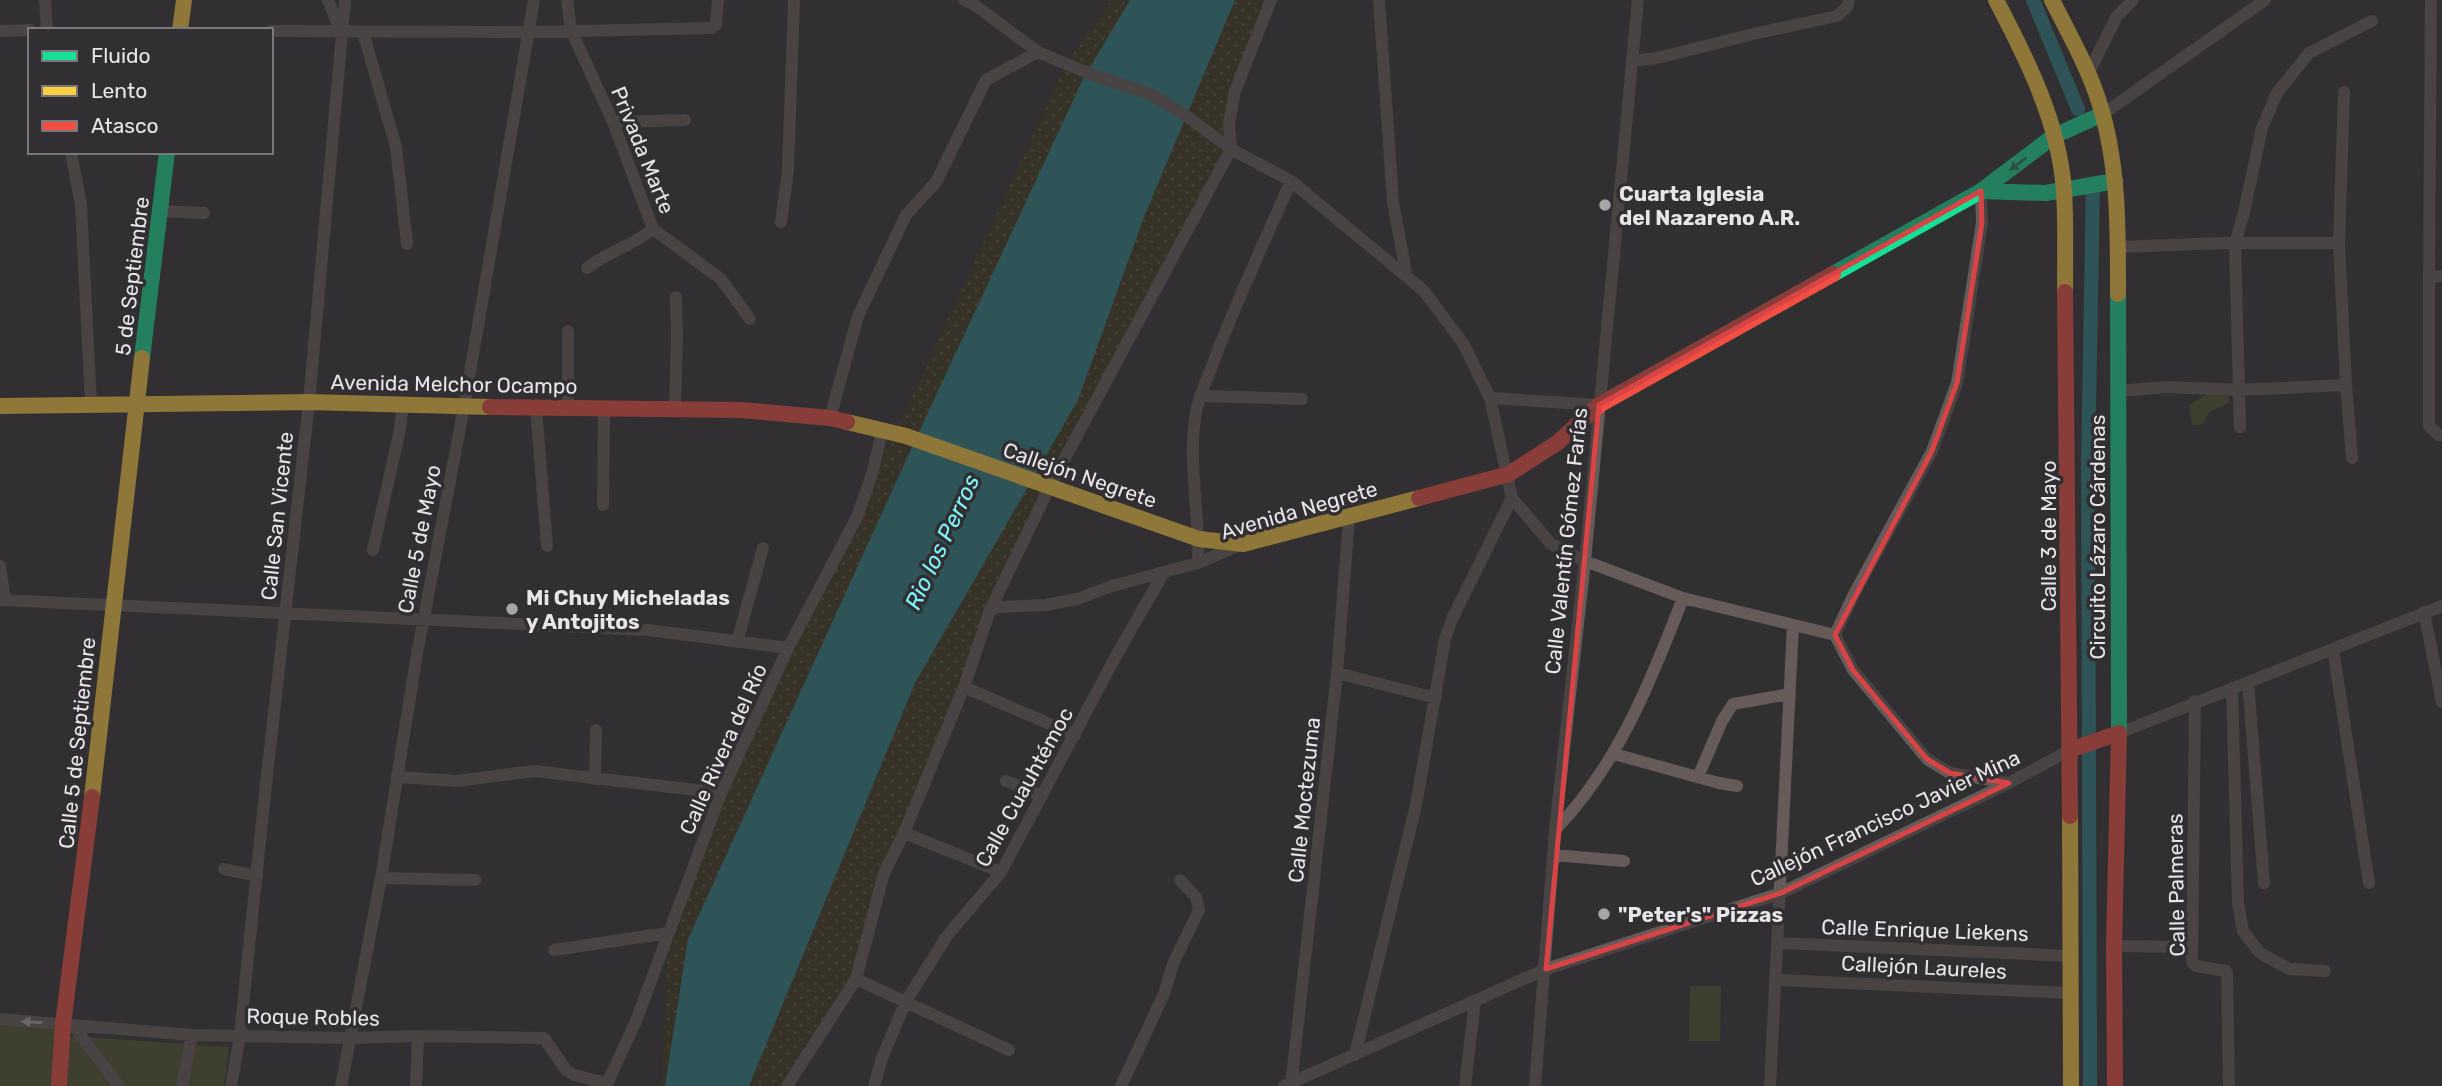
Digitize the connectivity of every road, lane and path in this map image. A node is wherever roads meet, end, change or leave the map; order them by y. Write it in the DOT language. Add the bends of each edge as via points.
graph roads {
  1 [pos="45,0"];
  2 [pos="184,0"];
  3 [pos="328,0"];
  4 [pos="345,0"];
  5 [pos="534,0"];
  6 [pos="567,0"];
  7 [pos="718,0"];
  8 [pos="794,0"];
  9 [pos="964,0"];
  10 [pos="1271,0"];
  11 [pos="1378,0"];
  12 [pos="1638,0"];
  13 [pos="1849,0"];
  14 [pos="1996,0"];
  15 [pos="2052,0"];
  16 [pos="2133,0"];
  17 [pos="2265,0"];
  18 [pos="2431,0"];
  19 [pos="2372,21"];
  20 [pos="47,28"];
  21 [pos="180,28"];
  22 [pos="28,30"];
  23 [pos="571,30"];
  24 [pos="0,31"];
  25 [pos="273,31"];
  26 [pos="341,32"];
  27 [pos="363,32"];
  28 [pos="530,32"];
  29 [pos="2436,38"];
  30 [pos="1038,52"];
  31 [pos="1632,61"];
  32 [pos="2088,74"];
  33 [pos="2344,92"];
  34 [pos="2103,114"];
  35 [pos="2436,114"];
  36 [pos="685,120"];
  37 [pos="613,122"];
  38 [pos="2054,136"];
  39 [pos="1231,149"];
  40 [pos="71,154"];
  41 [pos="167,154"];
  42 [pos="1291,181"];
  43 [pos="2115,181"];
  44 [pos="2064,190"];
  45 [pos="1981,191"];
  46 [pos="2436,195"];
  47 [pos="161,211"];
  48 [pos="204,214"];
  49 [pos="781,222"];
  50 [pos="653,229"];
  51 [pos="2339,243"];
  52 [pos="407,244"];
  53 [pos="2235,244"];
  54 [pos="2119,247"];
  55 [pos="587,268"];
  56 [pos="1406,273"];
  57 [pos="2436,276"];
  58 [pos="676,297"];
  59 [pos="750,319"];
  60 [pos="568,331"];
  61 [pos="2436,355"];
  62 [pos="2346,385"];
  63 [pos="2238,390"];
  64 [pos="2119,391"];
  65 [pos="1200,396"];
  66 [pos="1490,398"];
  67 [pos="1302,399"];
  68 [pos="309,402"];
  69 [pos="92,405"];
  70 [pos="137,405"];
  71 [pos="1599,405"];
  72 [pos="0,406"];
  73 [pos="403,406"];
  74 [pos="464,407"];
  75 [pos="568,407"];
  76 [pos="604,407"];
  77 [pos="536,408"];
  78 [pos="675,408"];
  79 [pos="830,418"];
  80 [pos="2240,427"];
  81 [pos="883,431"];
  82 [pos="2442,435"];
  83 [pos="906,436"];
  84 [pos="2352,458"];
  85 [pos="1509,474"];
  86 [pos="1050,485"];
  87 [pos="1513,498"];
  88 [pos="603,505"];
  89 [pos="1349,518"];
  90 [pos="1199,539"];
  91 [pos="1243,544"];
  92 [pos="547,546"];
  93 [pos="763,548"];
  94 [pos="373,550"];
  95 [pos="1584,561"];
  96 [pos="1198,564"];
  97 [pos="0,566"];
  98 [pos="1163,574"];
  99 [pos="1683,598"];
  100 [pos="3,600"];
  101 [pos="113,606"];
  102 [pos="2442,606"];
  103 [pos="990,610"];
  104 [pos="2424,612"];
  105 [pos="285,615"];
  106 [pos="423,621"];
  107 [pos="1793,625"];
  108 [pos="1835,635"];
  109 [pos="737,642"];
  110 [pos="788,648"];
  111 [pos="2333,649"];
  112 [pos="1337,673"];
  113 [pos="2248,682"];
  114 [pos="964,687"];
  115 [pos="2232,688"];
  116 [pos="1790,694"];
  117 [pos="1436,698"];
  118 [pos="2195,701"];
  119 [pos="2442,702"];
  120 [pos="596,730"];
  121 [pos="2119,733"];
  122 [pos="1075,735"];
  123 [pos="2075,748"];
  124 [pos="1614,754"];
  125 [pos="1698,777"];
  126 [pos="397,778"];
  127 [pos="595,779"];
  128 [pos="1006,781"];
  129 [pos="2009,783"];
  130 [pos="1737,786"];
  131 [pos="721,793"];
  132 [pos="1042,796"];
  133 [pos="1555,830"];
  134 [pos="904,833"];
  135 [pos="1553,855"];
  136 [pos="1624,861"];
  137 [pos="224,869"];
  138 [pos="1001,872"];
  139 [pos="257,876"];
  140 [pos="381,878"];
  141 [pos="475,880"];
  142 [pos="1180,880"];
  143 [pos="2264,883"];
  144 [pos="2369,883"];
  145 [pos="1781,893"];
  146 [pos="668,933"];
  147 [pos="1778,943"];
  148 [pos="2114,946"];
  149 [pos="2192,947"];
  150 [pos="554,950"];
  151 [pos="2071,956"];
  152 [pos="1546,970"];
  153 [pos="2325,971"];
  154 [pos="856,979"];
  155 [pos="1776,980"];
  156 [pos="2070,993"];
  157 [pos="1475,1000"];
  158 [pos="906,1001"];
  159 [pos="0,1019"];
  160 [pos="68,1025"];
  161 [pos="192,1035"];
  162 [pos="240,1035"];
  163 [pos="418,1036"];
  164 [pos="349,1038"];
  165 [pos="1009,1050"];
  166 [pos="1354,1055"];
  167 [pos="607,1085"];
  168 [pos="1289,1085"];
  169 [pos="59,1086"];
  170 [pos="119,1086"];
  171 [pos="181,1086"];
  172 [pos="231,1086"];
  173 [pos="341,1086"];
  174 [pos="416,1086"];
  175 [pos="787,1086"];
  176 [pos="874,1086"];
  177 [pos="1121,1086"];
  178 [pos="1465,1086"];
  179 [pos="1535,1086"];
  180 [pos="1770,1086"];
  181 [pos="2071,1086"];
  182 [pos="2115,1086"];
  183 [pos="2229,1086"];
  1 -- 20 [label="street"];
  2 -- 21 [label="main road"];
  3 -- 26 [label="street"];
  4 -- 26 [label="street, Calle San Vicente"];
  5 -- 28 [label="street, Calle 5 de Mayo"];
  6 -- 23 [label="street, Privada Marte"];
  7 -- 23 [label="street" via="712,28"];
  8 -- 49 [label="street" via="788,170"];
  9 -- 30 [label="street"];
  10 -- 39 [label="street" via="1235,91 1229,123"];
  11 -- 56 [label="street" via="1393,202"];
  12 -- 31 [label="street, Calle Valentín Gómez Farías"];
  13 -- 31 [label="street" via="1837,16"];
  14 -- 38 [label="main road, Calle 3 de Mayo" via="2025,55"];
  15 -- 32 [label="main road, Circuito Lázaro Cárdenas"];
  16 -- 32 [label="street" via="2117,16"];
  17 -- 34 [label="street"];
  18 -- 29 [label="street"];
  19 -- 53 [label="street" via="2309,53 2277,93 2262,128"];
  22 -- 24 [label="street"];
  23 -- 28 [label="street"];
  23 -- 37 [label="street, Privada Marte"];
  25 -- 26 [label="street"];
  26 -- 27 [label="street"];
  26 -- 68 [label="street, Calle San Vicente"];
  27 -- 28 [label="street"];
  27 -- 52 [label="street" via="396,146"];
  28 -- 74 [label="street, Calle 5 de Mayo"];
  29 -- 35 [label="street"];
  30 -- 39 [label="street" via="1152,95"];
  30 -- 79 [label="street" via="986,80 936,182 906,215 858,316"];
  31 -- 71 [label="street, Calle Valentín Gómez Farías"];
  32 -- 34 [label="main road, Circuito Lázaro Cárdenas"];
  33 -- 51 [label="street"];
  34 -- 38 [label="main road, Avenida Negrete"];
  34 -- 43 [label="main road, Circuito Lázaro Cárdenas"];
  35 -- 46 [label="street"];
  36 -- 37 [label="street"];
  37 -- 50 [label="street, Privada Marte"];
  38 -- 44 [label="main road, Calle 3 de Mayo"];
  38 -- 45 [label="main road, Avenida Negrete, one-way"];
  39 -- 42 [label="street"];
  39 -- 86 [label="street"];
  40 -- 69 [label="street" via="81,205"];
  41 -- 47 [label="main road, 5 de Septiembre"];
  42 -- 56 [label="street"];
  42 -- 65 [label="street"];
  43 -- 44 [label="main road"];
  43 -- 54 [label="main road, Circuito Lázaro Cárdenas"];
  44 -- 45 [label="main road"];
  44 -- 123 [label="main road, Calle 3 de Mayo"];
  45 -- 71 [label="main road, Avenida Negrete"];
  45 -- 108 [label="street" via="1982,223 1957,383 1932,451"];
  46 -- 57 [label="street"];
  47 -- 48 [label="street"];
  47 -- 70 [label="main road, 5 de Septiembre"];
  50 -- 55 [label="street"];
  50 -- 59 [label="street, Privada Marte" via="721,279"];
  51 -- 53 [label="street"];
  51 -- 62 [label="street"];
  53 -- 54 [label="street"];
  53 -- 63 [label="street"];
  54 -- 64 [label="main road, Circuito Lázaro Cárdenas"];
  56 -- 66 [label="street" via="1463,343"];
  57 -- 61 [label="street"];
  58 -- 78 [label="street"];
  60 -- 75 [label="street"];
  61 -- 82 [label="street" via="2429,426"];
  62 -- 63 [label="street"];
  62 -- 84 [label="street"];
  63 -- 64 [label="street" via="2167,387"];
  63 -- 80 [label="street"];
  64 -- 121 [label="main road, Circuito Lázaro Cárdenas"];
  65 -- 67 [label="street"];
  65 -- 90 [label="street" via="1193,434"];
  66 -- 71 [label="street"];
  66 -- 85 [label="street"];
  68 -- 70 [label="main road, Avenida Melchor Ocampo"];
  68 -- 73 [label="main road, Avenida Melchor Ocampo"];
  68 -- 105 [label="street, Calle San Vicente"];
  69 -- 70 [label="main road, Avenida Melchor Ocampo"];
  69 -- 72 [label="main road, Avenida Melchor Ocampo"];
  70 -- 101 [label="main road, Calle 5 de Septiembre"];
  71 -- 85 [label="main road, Avenida Negrete" via="1574,432"];
  71 -- 95 [label="street, Calle Valentín Gómez Farías"];
  73 -- 74 [label="main road, Avenida Melchor Ocampo"];
  73 -- 94 [label="street"];
  74 -- 77 [label="main road, Avenida Melchor Ocampo"];
  74 -- 106 [label="street, Calle 5 de Mayo"];
  75 -- 76 [label="main road, Avenida Melchor Ocampo"];
  75 -- 77 [label="main road, Avenida Melchor Ocampo"];
  76 -- 78 [label="main road, Avenida Melchor Ocampo"];
  76 -- 88 [label="street"];
  77 -- 92 [label="street"];
  78 -- 79 [label="main road, Avenida Melchor Ocampo"];
  79 -- 81 [label="main road, Avenida Melchor Ocampo"];
  81 -- 83 [label="main road, Avenida Melchor Ocampo"];
  81 -- 110 [label="street, Calle Rivera del Río" via="857,517"];
  83 -- 86 [label="main road, Callejón Negrete"];
  85 -- 87 [label="street"];
  85 -- 89 [label="main road, Avenida Negrete"];
  86 -- 90 [label="main road, Callejón Negrete"];
  86 -- 103 [label="street"];
  87 -- 95 [label="street" via="1551,544"];
  87 -- 117 [label="street" via="1452,619"];
  89 -- 91 [label="main road, Avenida Negrete"];
  89 -- 112 [label="street, Calle Moctezuma"];
  90 -- 91 [label="main road, Callejón Negrete"];
  90 -- 96 [label="street"];
  91 -- 96 [label="street, Avenida Negrete"];
  93 -- 109 [label="street"];
  95 -- 99 [label="street"];
  95 -- 133 [label="street, Calle Valentín Gómez Farías"];
  96 -- 98 [label="street, Avenida Negrete"];
  97 -- 100 [label="street"];
  98 -- 103 [label="street, Avenida Negrete" via="1077,599"];
  98 -- 122 [label="street, Calle Cuauhtémoc"];
  99 -- 107 [label="street"];
  99 -- 124 [label="street" via="1652,680"];
  100 -- 101 [label="street"];
  101 -- 105 [label="street"];
  101 -- 160 [label="main road, Calle 5 de Septiembre"];
  102 -- 104 [label="street"];
  103 -- 114 [label="street"];
  104 -- 111 [label="street"];
  104 -- 119 [label="street"];
  105 -- 106 [label="street"];
  105 -- 139 [label="street, Calle San Vicente"];
  106 -- 109 [label="street" via="648,630"];
  106 -- 126 [label="street, Calle 5 de Mayo"];
  107 -- 108 [label="street"];
  107 -- 116 [label="street"];
  108 -- 129 [label="street" via="1853,670 1927,759 1950,773"];
  109 -- 110 [label="street"];
  110 -- 131 [label="street, Calle Rivera del Río"];
  111 -- 113 [label="street"];
  111 -- 144 [label="street"];
  112 -- 117 [label="street"];
  112 -- 168 [label="street, Calle Moctezuma"];
  113 -- 115 [label="street"];
  113 -- 143 [label="street"];
  114 -- 122 [label="street"];
  114 -- 134 [label="street"];
  115 -- 118 [label="street"];
  115 -- 153 [label="street" via="2238,903 2243,931 2260,953 2289,969"];
  116 -- 125 [label="street" via="1733,704"];
  116 -- 145 [label="street"];
  117 -- 166 [label="street" via="1416,806"];
  118 -- 121 [label="street"];
  118 -- 149 [label="street, Calle Palmeras"];
  120 -- 127 [label="street"];
  121 -- 123 [label="main road"];
  121 -- 148 [label="main road, Circuito Lázaro Cárdenas"];
  122 -- 132 [label="street, Calle Cuauhtémoc"];
  123 -- 129 [label="street, Callejón Francisco Javier Mina"];
  123 -- 151 [label="main road, Calle 3 de Mayo"];
  124 -- 125 [label="street"];
  124 -- 133 [label="street" via="1576,809"];
  125 -- 130 [label="street"];
  126 -- 127 [label="street" via="457,781 534,771"];
  126 -- 140 [label="street, Calle 5 de Mayo"];
  127 -- 131 [label="street"];
  128 -- 132 [label="street"];
  129 -- 145 [label="street, Callejón Francisco Javier Mina"];
  131 -- 146 [label="street, Calle Rivera del Río"];
  132 -- 138 [label="street, Calle Cuauhtémoc"];
  133 -- 135 [label="street, Calle Valentín Gómez Farías"];
  134 -- 138 [label="street"];
  134 -- 154 [label="street" via="884,873"];
  135 -- 136 [label="street"];
  135 -- 152 [label="street, Calle Valentín Gómez Farías"];
  137 -- 139 [label="street"];
  138 -- 158 [label="street, Calle Cuauhtémoc" via="947,936"];
  139 -- 162 [label="street, Calle San Vicente"];
  140 -- 141 [label="street"];
  140 -- 164 [label="street, Calle 5 de Mayo"];
  142 -- 177 [label="street" via="1196,897 1199,910"];
  145 -- 147 [label="street"];
  145 -- 152 [label="street, Callejón Francisco Javier Mina"];
  146 -- 150 [label="street"];
  146 -- 167 [label="street, Calle Rivera del Río"];
  147 -- 151 [label="street, Calle Enrique Liekens"];
  147 -- 155 [label="street"];
  148 -- 149 [label="street"];
  148 -- 182 [label="main road, Circuito Lázaro Cárdenas"];
  149 -- 183 [label="street, Calle Palmeras" via="2196,966 2227,974"];
  151 -- 156 [label="main road, Calle 3 de Mayo"];
  152 -- 157 [label="street, Callejón Francisco Javier Mina"];
  152 -- 179 [label="street, Calle Valentín Gómez Farías"];
  154 -- 158 [label="street"];
  154 -- 175 [label="street"];
  155 -- 156 [label="street, Callejón Laureles"];
  155 -- 180 [label="street"];
  156 -- 181 [label="main road, Calle 3 de Mayo"];
  157 -- 166 [label="street, Callejón Francisco Javier Mina"];
  157 -- 178 [label="street"];
  158 -- 165 [label="street"];
  158 -- 176 [label="street, Calle Cuauhtémoc"];
  160 -- 159 [label="street, Roque Robles, one-way"];
  160 -- 161 [label="street, Roque Robles"];
  160 -- 169 [label="main road, Calle 5 de Septiembre"];
  160 -- 170 [label="street"];
  161 -- 162 [label="street, Roque Robles"];
  161 -- 171 [label="street"];
  162 -- 164 [label="street, Roque Robles"];
  162 -- 172 [label="street, Calle San Vicente"];
  163 -- 164 [label="street, Roque Robles"];
  163 -- 167 [label="street, Roque Robles" via="544,1038 566,1070"];
  163 -- 174 [label="street"];
  164 -- 173 [label="street, Calle 5 de Mayo"];
  166 -- 168 [label="street, Callejón Francisco Javier Mina"];
}
